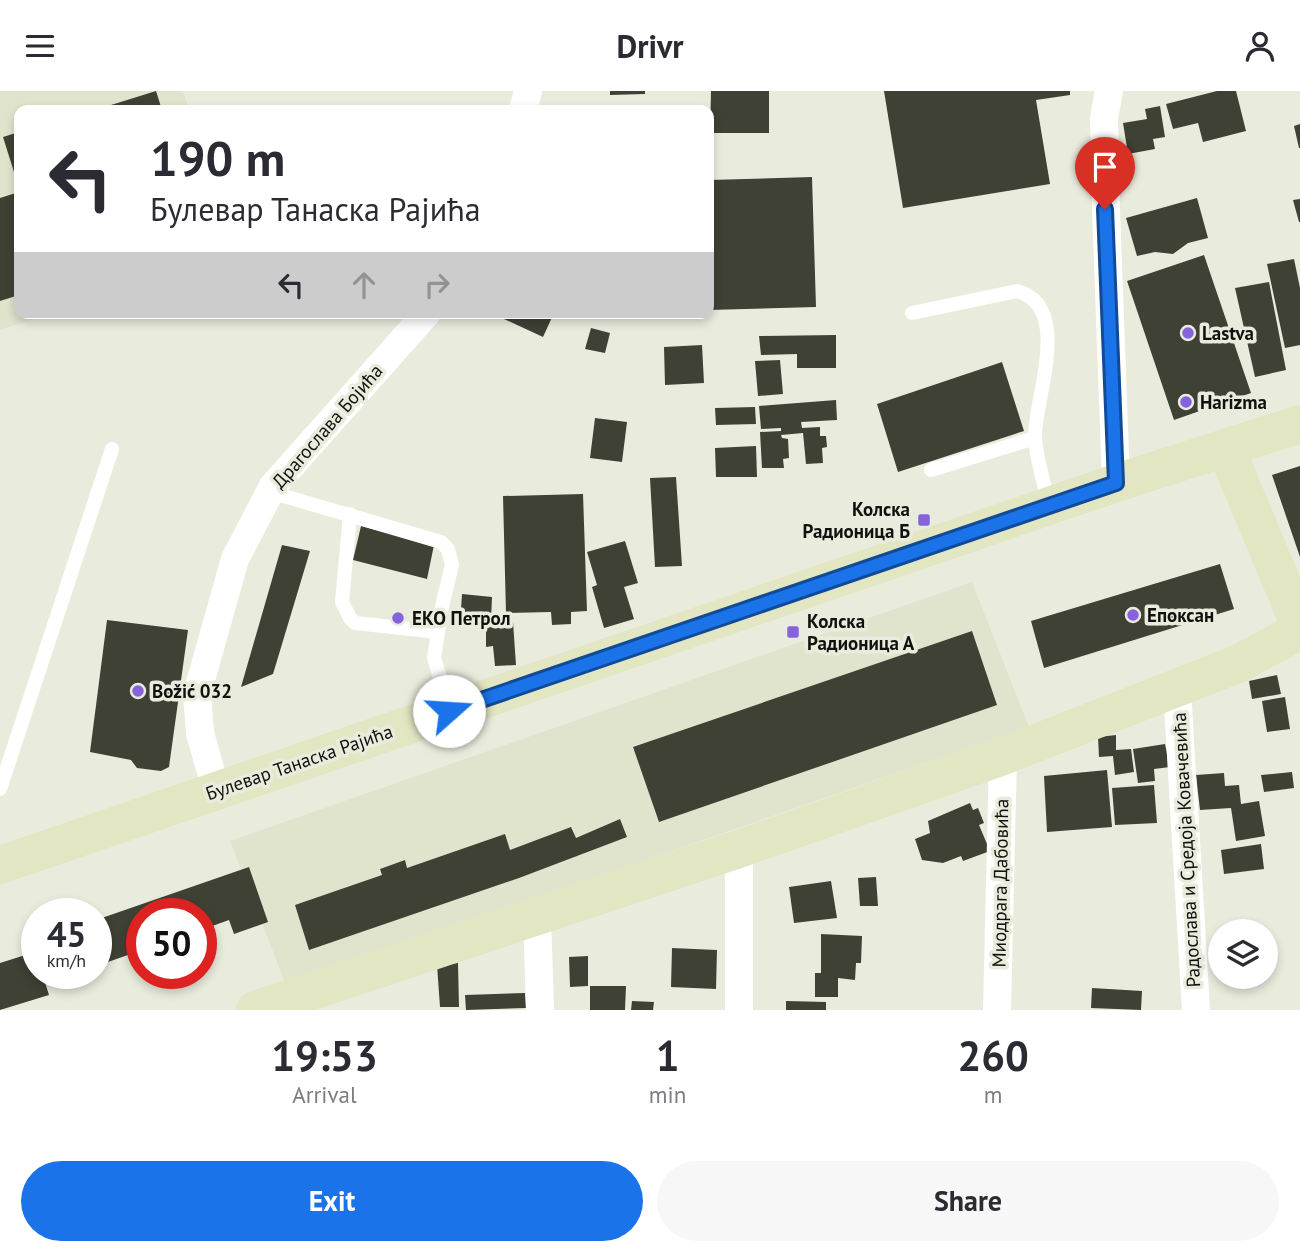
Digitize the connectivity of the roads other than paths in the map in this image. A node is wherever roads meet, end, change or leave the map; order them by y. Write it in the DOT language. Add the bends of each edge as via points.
graph roads {
  1 [pos="1109,91"];
  2 [pos="912,313"];
  3 [pos="421,319"];
  4 [pos="1300,424"];
  5 [pos="1035,438"];
  6 [pos="112,449"];
  7 [pos="1226,449"];
  8 [pos="931,470"];
  9 [pos="1116,483"];
  10 [pos="270,492"];
  11 [pos="1050,506"];
  12 [pos="350,515"];
  13 [pos="1300,628"];
  14 [pos="438,632"];
  15 [pos="1177,689"];
  16 [pos="449,711"];
  17 [pos="1003,757"];
  18 [pos="0,789"];
  19 [pos="216,790"];
  20 [pos="739,849"];
  21 [pos="0,866"];
  22 [pos="537,916"];
  23 [pos="255,1010"];
  24 [pos="540,1010"];
  25 [pos="739,1010"];
  26 [pos="997,1010"];
  27 [pos="1195,1010"];
  1 -- 9 [label="street" via="1104,118 1105,209"];
  2 -- 5 [label="lane" via="1017,291 1034,300 1049,334"];
  3 -- 10 [label="street, Драгослава Бојића"];
  4 -- 7 [label="main road, Булевар Танаска Рајића"];
  5 -- 8 [label="lane"];
  5 -- 11 [label="lane"];
  6 -- 18 [label="lane"];
  7 -- 9 [label="main road, Булевар Танаска Рајића"];
  7 -- 13 [label="main road"];
  9 -- 11 [label="main road, Булевар Танаска Рајића"];
  10 -- 12 [label="lane"];
  10 -- 19 [label="street, Драгослава Бојића" via="235,559 197,694 200,733"];
  11 -- 16 [label="main road, Булевар Танаска Рајића"];
  12 -- 14 [label="lane" via="441,542 448,549 452,565"];
  12 -- 14 [label="lane" via="342,602 350,618 355,623"];
  13 -- 15 [label="main road" via="1240,663"];
  14 -- 16 [label="lane" via="433,657"];
  15 -- 17 [label="main road"];
  15 -- 27 [label="street, Радослава и Средоја Ковачевића"];
  16 -- 19 [label="main road, Булевар Танаска Рајића"];
  17 -- 20 [label="main road"];
  17 -- 26 [label="street, Миодрага Дабовића"];
  19 -- 21 [label="main road, Булевар Танаска Рајића"];
  20 -- 22 [label="main road"];
  20 -- 25 [label="street"];
  22 -- 23 [label="main road"];
  22 -- 24 [label="street"];
}
